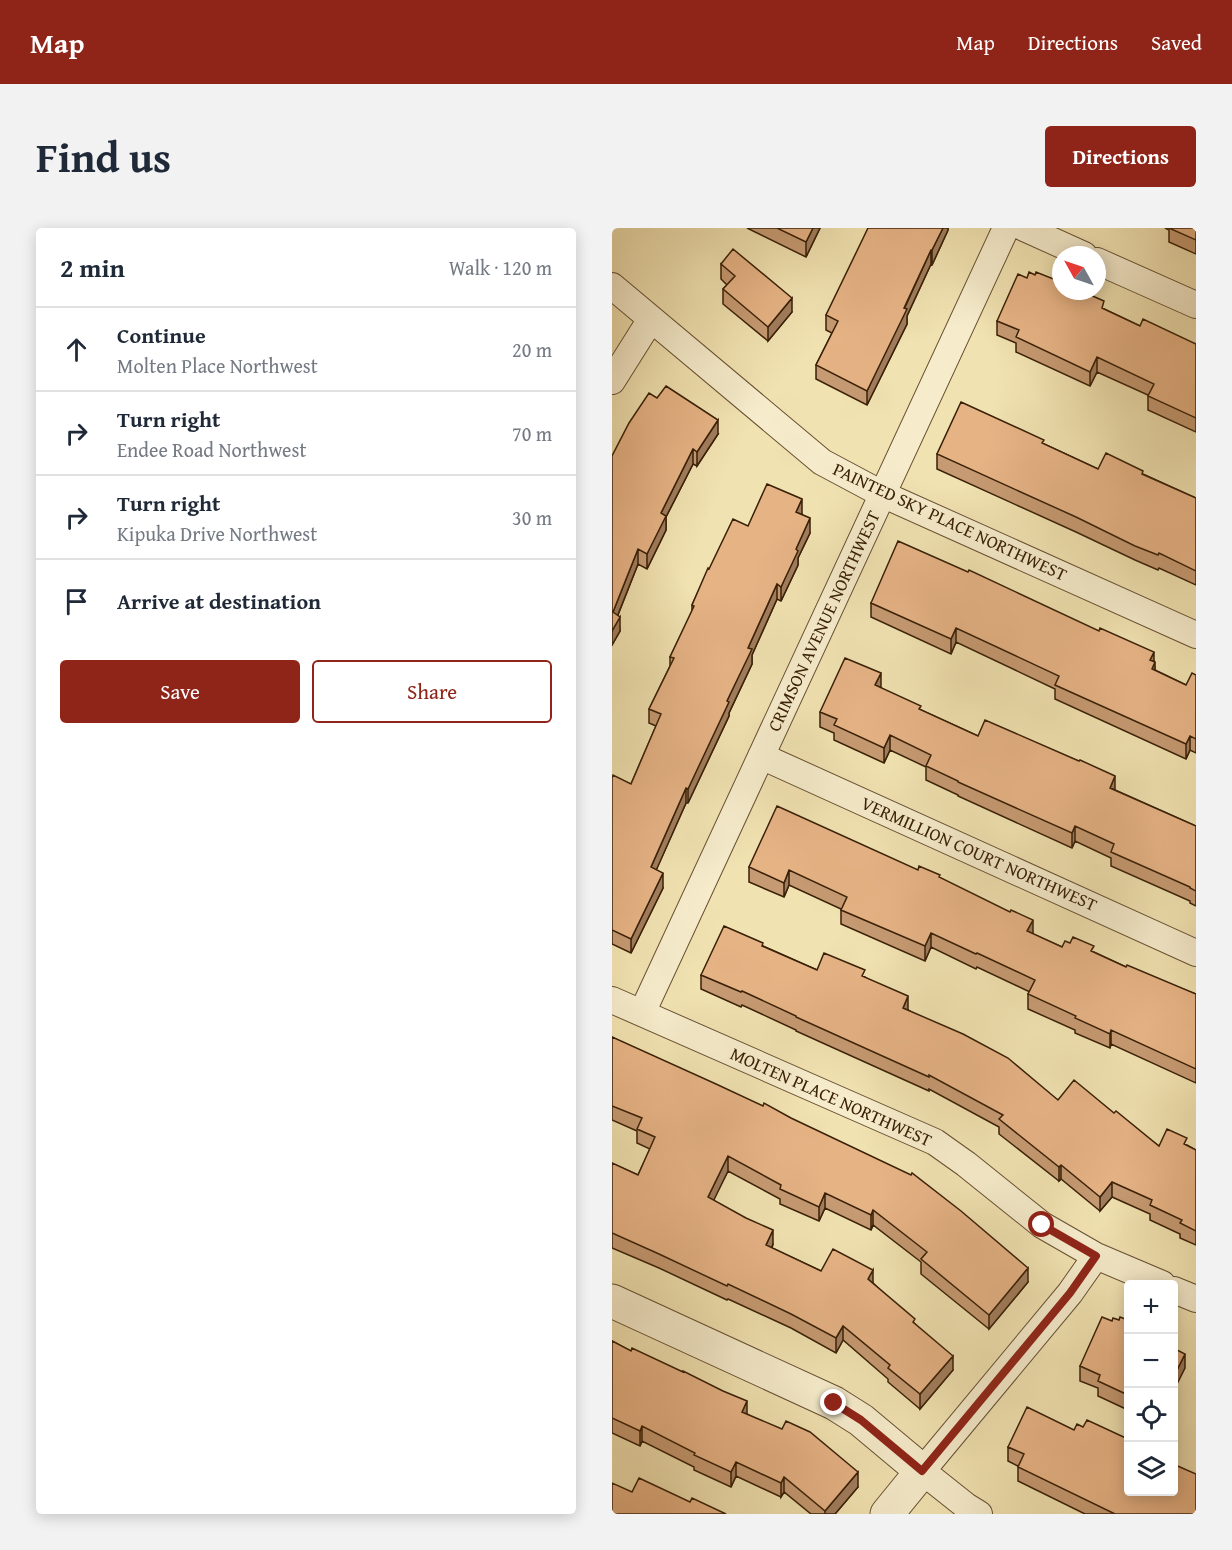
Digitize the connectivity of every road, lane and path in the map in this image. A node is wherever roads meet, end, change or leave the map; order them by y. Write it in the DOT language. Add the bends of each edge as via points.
graph roads {
  1 [pos="1006,228"];
  2 [pos="1024,228"];
  3 [pos="1064,246"];
  4 [pos="1106,265"];
  5 [pos="612,286"];
  6 [pos="1196,305"];
  7 [pos="651,320"];
  8 [pos="612,381"];
  9 [pos="882,494"];
  10 [pos="1196,635"];
  11 [pos="761,756"];
  12 [pos="1196,953"];
  13 [pos="612,1000"];
  14 [pos="642,1013"];
  15 [pos="1096,1256"];
  16 [pos="1153,1280"];
  17 [pos="1178,1292"];
  18 [pos="1196,1299"];
  19 [pos="612,1301"];
  20 [pos="922,1471"];
  21 [pos="887,1514"];
  22 [pos="979,1514"];
  1 -- 9 [label="street, CRIMSON AVENUE NORTHWEST"];
  2 -- 3 [label="street"];
  4 -- 6 [label="street"];
  5 -- 7 [label="street, PAINTED SKY PLACE NORTHWEST"];
  7 -- 8 [label="street"];
  7 -- 9 [label="street, PAINTED SKY PLACE NORTHWEST" via="822,462"];
  9 -- 10 [label="street, PAINTED SKY PLACE NORTHWEST"];
  9 -- 11 [label="street, CRIMSON AVENUE NORTHWEST"];
  11 -- 12 [label="street, VERMILLION COURT NORTHWEST"];
  11 -- 14 [label="street, CRIMSON AVENUE NORTHWEST"];
  13 -- 14 [label="street, MOLTEN PLACE NORTHWEST"];
  14 -- 15 [label="street, MOLTEN PLACE NORTHWEST" via="934,1142 1042,1225"];
  15 -- 16 [label="street, MOLTEN PLACE NORTHWEST"];
  15 -- 20 [label="street" via="1070,1293"];
  17 -- 18 [label="street"];
  19 -- 20 [label="street" via="834,1403 861,1420"];
  20 -- 21 [label="street"];
  20 -- 22 [label="street"];
}
